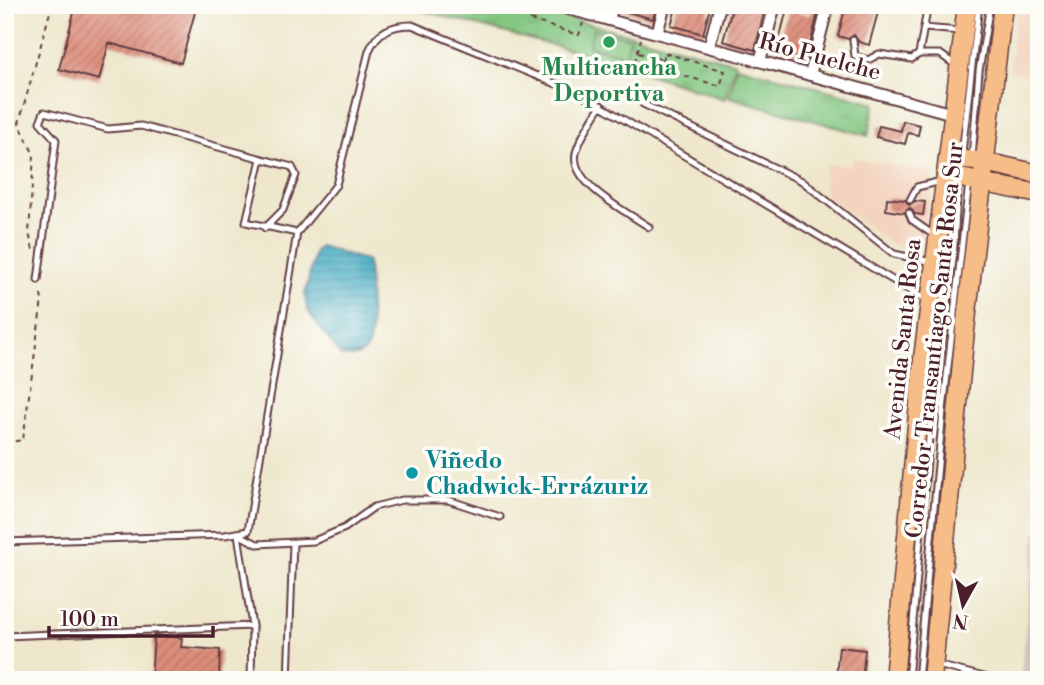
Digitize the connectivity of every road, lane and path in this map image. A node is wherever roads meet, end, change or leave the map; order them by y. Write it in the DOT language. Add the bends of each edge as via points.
graph roads {
  1 [pos="52,5"];
  2 [pos="469,5"];
  3 [pos="486,5"];
  4 [pos="612,5"];
  5 [pos="665,5"];
  6 [pos="720,5"];
  7 [pos="775,5"];
  8 [pos="828,5"];
  9 [pos="928,5"];
  10 [pos="967,5"];
  11 [pos="979,5"];
  12 [pos="990,5"];
  13 [pos="1003,5"];
  14 [pos="560,6"];
  15 [pos="584,19"];
  16 [pos="530,20"];
  17 [pos="609,20"];
  18 [pos="924,28"];
  19 [pos="964,32"];
  20 [pos="657,33"];
  21 [pos="643,35"];
  22 [pos="853,40"];
  23 [pos="709,47"];
  24 [pos="638,53"];
  25 [pos="919,54"];
  26 [pos="661,59"];
  27 [pos="760,61"];
  28 [pos="635,62"];
  29 [pos="959,67"];
  30 [pos="810,75"];
  31 [pos="643,104"];
  32 [pos="601,105"];
  33 [pos="953,114"];
  34 [pos="261,159"];
  35 [pos="963,170"];
  36 [pos="1039,174"];
  37 [pos="1039,194"];
  38 [pos="910,200"];
  39 [pos="909,213"];
  40 [pos="649,227"];
  41 [pos="265,228"];
  42 [pos="297,233"];
  43 [pos="938,238"];
  44 [pos="34,257"];
  45 [pos="935,262"];
  46 [pos="38,280"];
  47 [pos="930,303"];
  48 [pos="5,443"];
  49 [pos="500,517"];
  50 [pos="238,534"];
  51 [pos="5,542"];
  52 [pos="293,543"];
  53 [pos="252,626"];
  54 [pos="5,636"];
  55 [pos="933,672"];
  56 [pos="251,680"];
  57 [pos="288,680"];
  58 [pos="894,680"];
  59 [pos="908,680"];
  60 [pos="918,680"];
  61 [pos="996,680"];
  1 -- 44 [label="path" via="19,123 34,163 29,233"];
  2 -- 3 [label="path" via="485,9"];
  4 -- 17 [label="street"];
  5 -- 20 [label="street"];
  6 -- 23 [label="street"];
  7 -- 27 [label="street"];
  8 -- 30 [label="street"];
  9 -- 18 [label="lane"];
  10 -- 19 [label="main road, Avenida Santa Rosa"];
  11 -- 35 [label="lane, Corredor Transantiago Santa Rosa Sur"];
  12 -- 35 [label="lane, Corredor Transantiago Santa Rosa Sur"];
  13 -- 35 [label="main road, Avenida Santa Rosa"];
  14 -- 17 [label="street, Río Puelche"];
  15 -- 16 [label="path" via="579,35"];
  17 -- 20 [label="street, Río Puelche"];
  18 -- 19 [label="lane"];
  18 -- 25 [label="lane"];
  19 -- 29 [label="main road, Avenida Santa Rosa"];
  20 -- 23 [label="street, Río Puelche"];
  21 -- 24 [label="path"];
  22 -- 25 [label="lane" via="855,56 868,60 879,54 912,59"];
  23 -- 27 [label="street, Río Puelche"];
  24 -- 26 [label="path"];
  24 -- 28 [label="path"];
  25 -- 29 [label="lane" via="940,54"];
  26 -- 26 [label="path" via="660,69 720,86 724,71 665,52"];
  27 -- 30 [label="street, Río Puelche"];
  29 -- 33 [label="main road, Avenida Santa Rosa"];
  30 -- 33 [label="street, Río Puelche"];
  31 -- 45 [label="lane" via="802,181 894,254"];
  32 -- 40 [label="lane" via="575,154 576,169 584,182"];
  32 -- 42 [label="lane" via="559,82 412,25 394,26 379,34 369,51 336,185"];
  32 -- 47 [label="lane"];
  33 -- 35 [label="main road, Avenida Santa Rosa"];
  34 -- 41 [label="lane" via="246,222"];
  34 -- 41 [label="lane" via="292,167 296,175 288,202"];
  34 -- 46 [label="lane" via="141,126 108,129 44,112 40,122 56,140"];
  35 -- 36 [label="main road"];
  35 -- 37 [label="main road"];
  35 -- 38 [label="lane" via="917,187"];
  35 -- 43 [label="main road, Avenida Santa Rosa"];
  35 -- 55 [label="main road, Avenida Santa Rosa" via="962,356"];
  35 -- 59 [label="lane, Corredor Transantiago Santa Rosa Sur" via="930,426"];
  35 -- 60 [label="lane, Corredor Transantiago Santa Rosa Sur"];
  39 -- 43 [label="lane"];
  41 -- 42 [label="lane"];
  42 -- 50 [label="lane" via="253,520 248,531"];
  43 -- 45 [label="main road, Avenida Santa Rosa"];
  45 -- 47 [label="main road, Avenida Santa Rosa"];
  46 -- 48 [label="path" via="42,300 23,440"];
  47 -- 58 [label="main road, Avenida Santa Rosa"];
  49 -- 52 [label="lane" via="448,500 402,500 374,508 328,537"];
  50 -- 51 [label="lane"];
  50 -- 52 [label="lane" via="257,544"];
  50 -- 53 [label="lane"];
  52 -- 57 [label="lane"];
  53 -- 54 [label="lane"];
  53 -- 56 [label="lane"];
  55 -- 61 [label="lane"];
}
